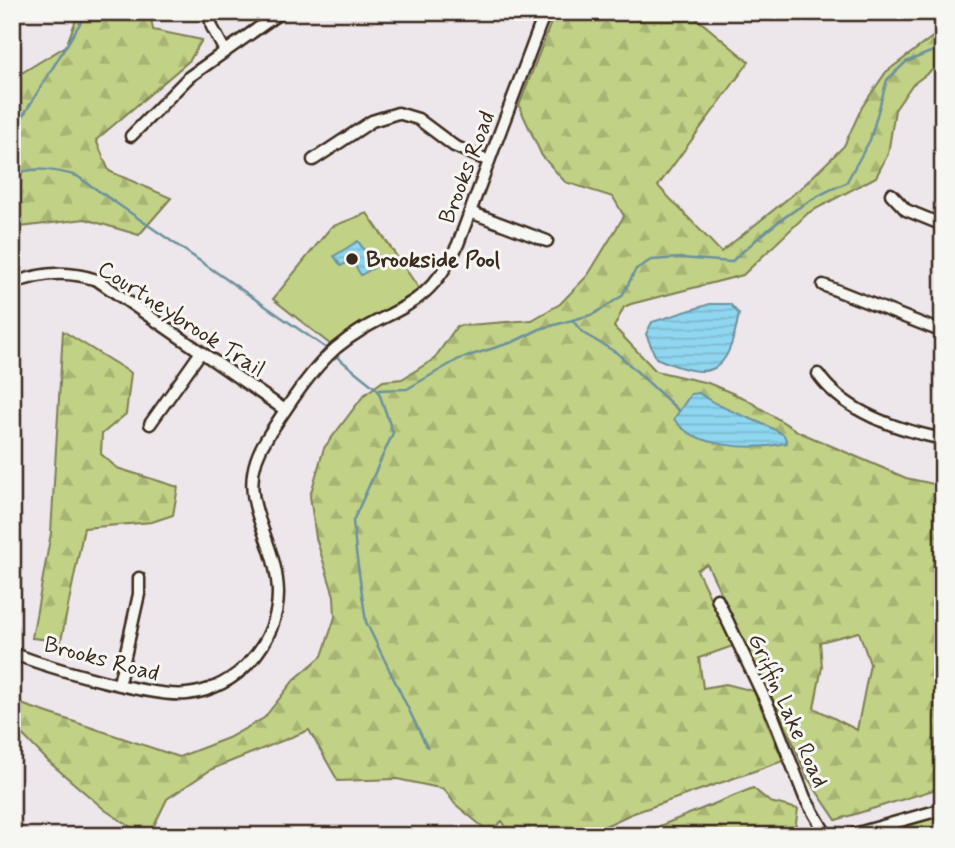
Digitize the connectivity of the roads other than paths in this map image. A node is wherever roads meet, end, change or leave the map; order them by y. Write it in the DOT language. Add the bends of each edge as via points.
graph roads {
  1 [pos="209,12"];
  2 [pos="281,12"];
  3 [pos="522,12"];
  4 [pos="544,16"];
  5 [pos="225,51"];
  6 [pos="131,136"];
  7 [pos="313,160"];
  8 [pos="489,161"];
  9 [pos="891,194"];
  10 [pos="470,212"];
  11 [pos="943,225"];
  12 [pos="547,240"];
  13 [pos="12,284"];
  14 [pos="822,285"];
  15 [pos="943,332"];
  16 [pos="201,352"];
  17 [pos="818,374"];
  18 [pos="285,410"];
  19 [pos="150,424"];
  20 [pos="943,439"];
  21 [pos="139,578"];
  22 [pos="717,599"];
  23 [pos="12,653"];
  24 [pos="119,684"];
  25 [pos="943,809"];
  26 [pos="827,836"];
  27 [pos="847,836"];
  1 -- 5 [label="street"];
  2 -- 5 [label="street"];
  3 -- 4 [label="street"];
  4 -- 8 [label="street, Brooks Road"];
  5 -- 6 [label="street" via="173,92"];
  7 -- 8 [label="street" via="372,121 398,113 418,119 454,146"];
  8 -- 10 [label="street, Brooks Road"];
  9 -- 11 [label="street" via="906,211"];
  10 -- 12 [label="street"];
  10 -- 18 [label="street, Brooks Road" via="451,259 429,289 407,308 336,348"];
  13 -- 16 [label="street, Courtneybrook Trail" via="42,274 86,276 103,283"];
  14 -- 15 [label="street"];
  16 -- 18 [label="street, Courtneybrook Trail"];
  16 -- 19 [label="street"];
  17 -- 20 [label="street" via="842,399 905,432"];
  18 -- 24 [label="street, Brooks Road" via="260,449 251,477 278,592 263,645 236,675 202,691 172,695"];
  21 -- 24 [label="street"];
  22 -- 26 [label="street, Griffin Lake Road" via="773,716 805,798"];
  23 -- 24 [label="street, Brooks Road"];
  25 -- 27 [label="street"];
}
